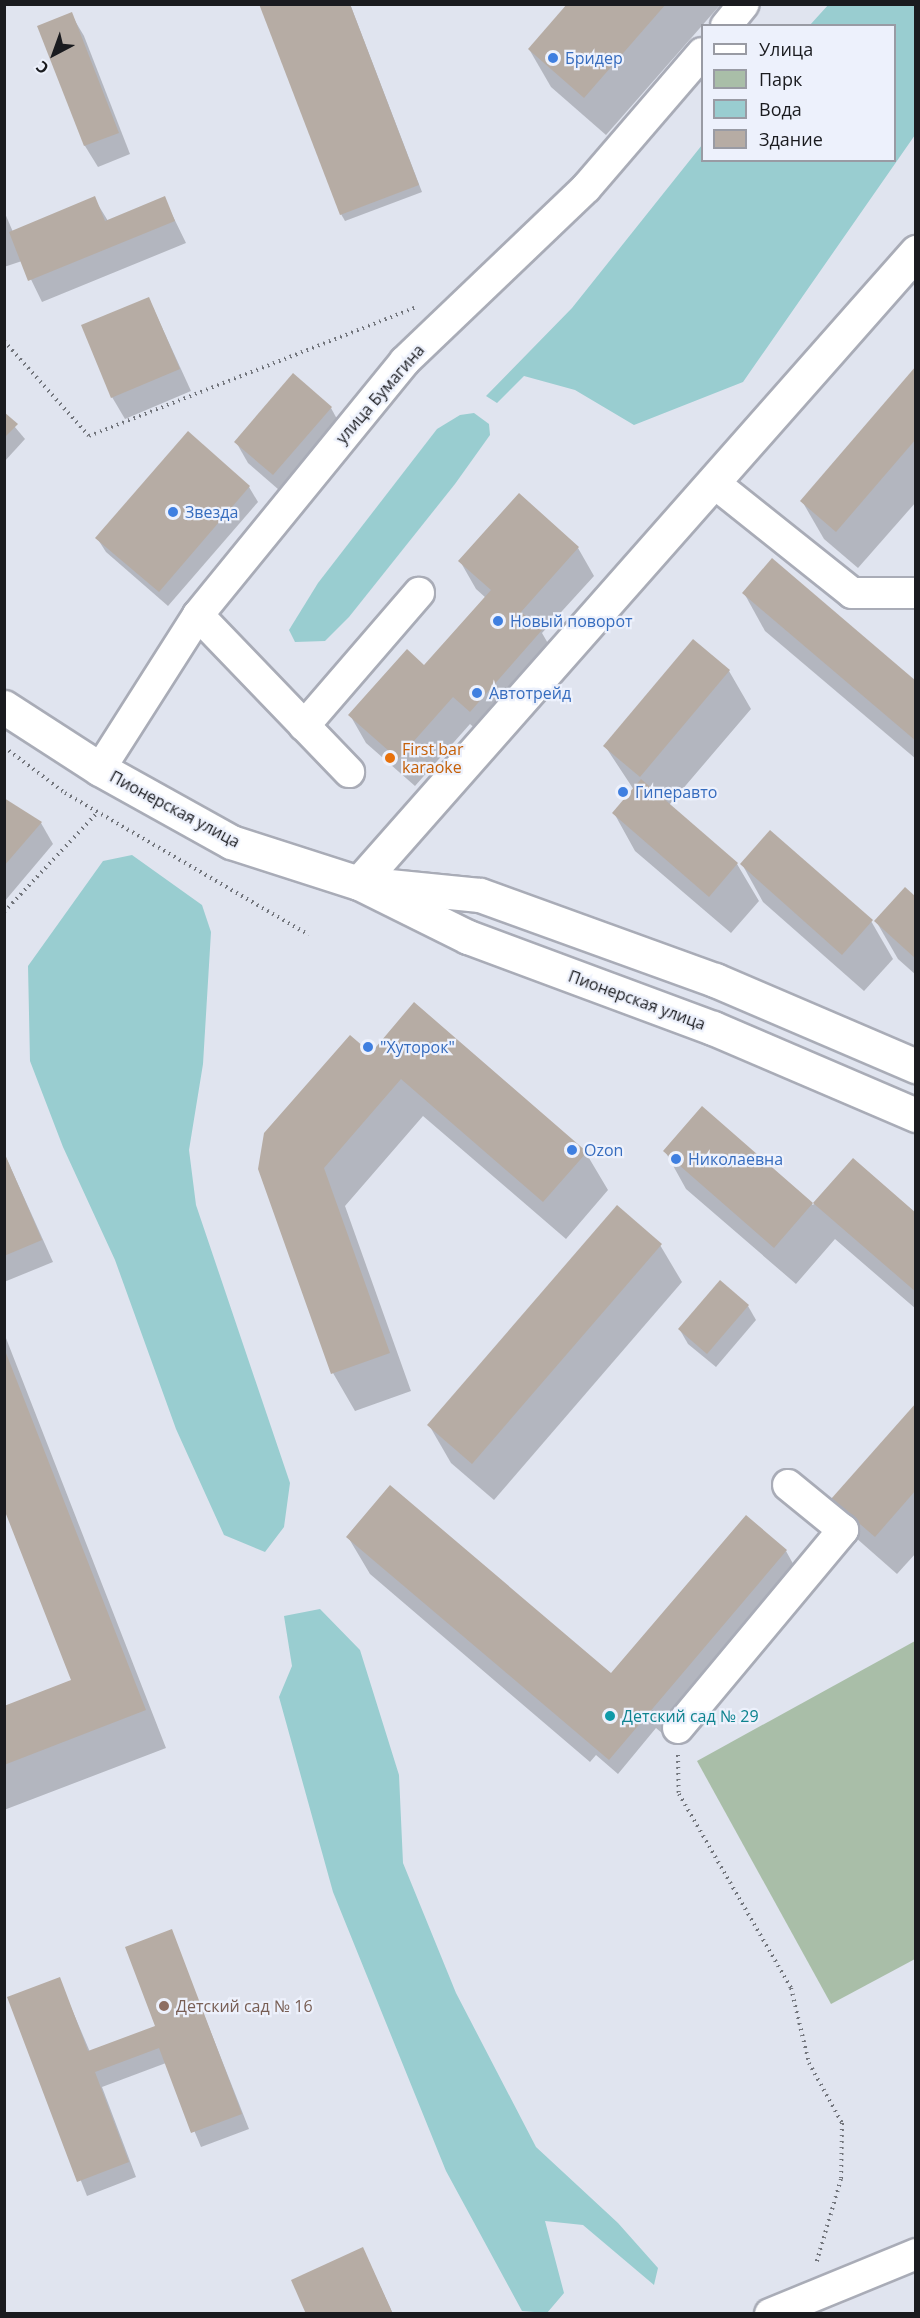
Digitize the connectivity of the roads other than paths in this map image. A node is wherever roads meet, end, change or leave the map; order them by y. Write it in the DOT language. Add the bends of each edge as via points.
graph roads {
  1 [pos="744,4"];
  2 [pos="728,24"];
  3 [pos="701,54"];
  4 [pos="915,252"];
  5 [pos="713,482"];
  6 [pos="419,593"];
  7 [pos="915,593"];
  8 [pos="198,615"];
  9 [pos="4,707"];
  10 [pos="304,726"];
  11 [pos="100,769"];
  12 [pos="349,772"];
  13 [pos="359,883"];
  14 [pos="915,1066"];
  15 [pos="915,1115"];
  16 [pos="788,1485"];
  17 [pos="678,1728"];
  18 [pos="915,2253"];
  19 [pos="770,2313"];
  1 -- 2 [label="street"];
  3 -- 8 [label="street, улица Бумагина" via="586,188 405,360"];
  4 -- 5 [label="main road"];
  5 -- 7 [label="street" via="852,592"];
  5 -- 13 [label="main road"];
  6 -- 10 [label="street"];
  8 -- 10 [label="street"];
  8 -- 11 [label="street, улица Бумагина"];
  9 -- 11 [label="main road, Пионерская улица"];
  10 -- 12 [label="street"];
  11 -- 13 [label="main road, Пионерская улица" via="231,842"];
  13 -- 14 [label="main road, Пионерская улица" via="480,895 715,980"];
  13 -- 15 [label="main road, Пионерская улица" via="468,937 713,1028"];
  16 -- 17 [label="street" via="843,1530"];
  18 -- 19 [label="street"];
}
